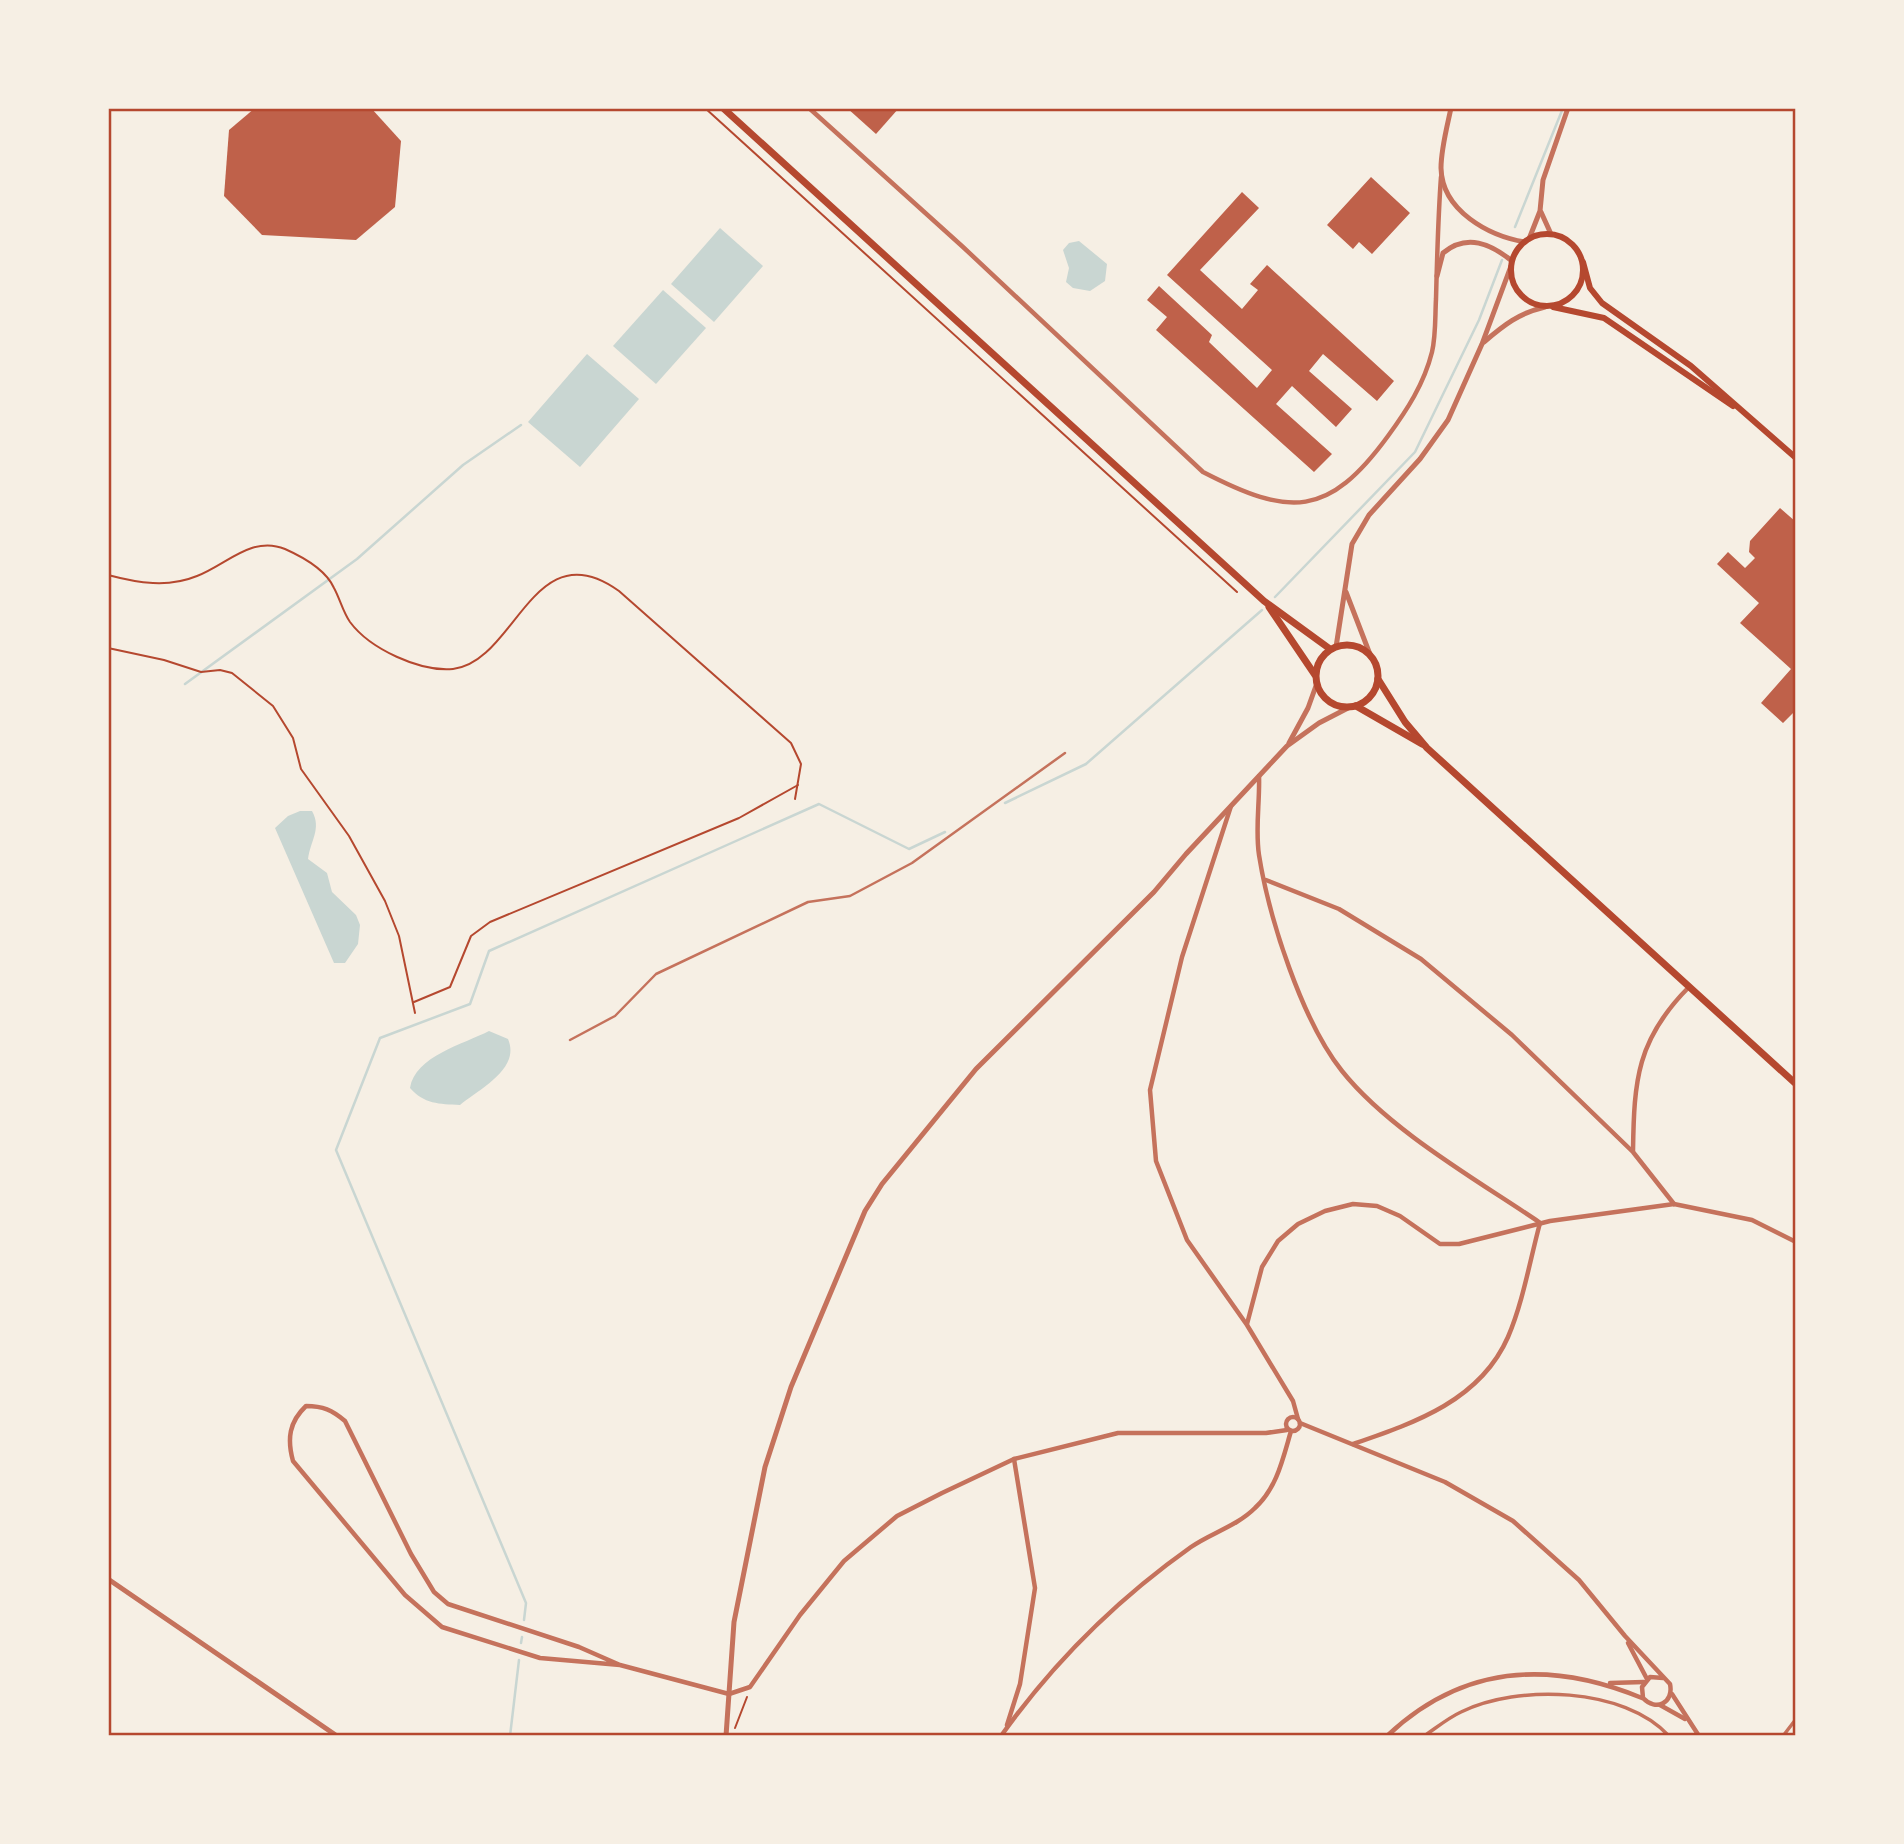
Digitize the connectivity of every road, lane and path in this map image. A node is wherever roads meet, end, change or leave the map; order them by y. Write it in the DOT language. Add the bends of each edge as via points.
graph roads {
  1 [pos="705,108"];
  2 [pos="723,108"];
  3 [pos="809,108"];
  4 [pos="1451,108"];
  5 [pos="1568,108"];
  6 [pos="1441,170"];
  7 [pos="1540,211"];
  8 [pos="1551,234"];
  9 [pos="1527,240"];
  10 [pos="1583,262"];
  11 [pos="1512,263"];
  12 [pos="1437,276"];
  13 [pos="1545,307"];
  14 [pos="1553,307"];
  15 [pos="1482,344"];
  16 [pos="1762,427"];
  17 [pos="1796,458"];
  18 [pos="108,575"];
  19 [pos="1237,592"];
  20 [pos="1346,592"];
  21 [pos="1264,601"];
  22 [pos="108,648"];
  23 [pos="1333,648"];
  24 [pos="1371,657"];
  25 [pos="1316,679"];
  26 [pos="1378,679"];
  27 [pos="1353,706"];
  28 [pos="1287,747"];
  29 [pos="1427,748"];
  30 [pos="1065,752"];
  31 [pos="1259,775"];
  32 [pos="799,784"];
  33 [pos="795,799"];
  34 [pos="1232,806"];
  35 [pos="1265,880"];
  36 [pos="1690,987"];
  37 [pos="413,1002"];
  38 [pos="415,1013"];
  39 [pos="569,1040"];
  40 [pos="1796,1084"];
  41 [pos="1633,1152"];
  42 [pos="1674,1204"];
  43 [pos="1540,1223"];
  44 [pos="1796,1242"];
  45 [pos="1247,1325"];
  46 [pos="1293,1401"];
  47 [pos="1291,1417"];
  48 [pos="1299,1421"];
  49 [pos="1290,1429"];
  50 [pos="1310,1430"];
  51 [pos="1352,1444"];
  52 [pos="1014,1459"];
  53 [pos="108,1579"];
  54 [pos="1625,1636"];
  55 [pos="620,1665"];
  56 [pos="1663,1678"];
  57 [pos="1646,1681"];
  58 [pos="1608,1684"];
  59 [pos="753,1688"];
  60 [pos="1671,1693"];
  61 [pos="729,1694"];
  62 [pos="1643,1698"];
  63 [pos="1660,1705"];
  64 [pos="1686,1719"];
  65 [pos="1796,1719"];
  66 [pos="1006,1730"];
  67 [pos="337,1735"];
  68 [pos="726,1735"];
  69 [pos="733,1735"];
  70 [pos="1001,1735"];
  71 [pos="1387,1735"];
  72 [pos="1424,1735"];
  73 [pos="1669,1735"];
  74 [pos="1699,1735"];
  75 [pos="1783,1735"];
  1 -- 19 [label="path"];
  2 -- 21 [label="main road"];
  3 -- 12 [label="street" via="1203,472 1266,499 1299,502 1341,488 1358,475 1385,440 1413,401 1433,351"];
  4 -- 6 [label="street"];
  5 -- 7 [label="street" via="1543,180"];
  6 -- 9 [label="street" via="1448,191 1471,220 1505,239"];
  6 -- 12 [label="street"];
  7 -- 8 [label="street"];
  7 -- 9 [label="street"];
  8 -- 9 [label="main road"];
  8 -- 10 [label="main road" via="1571,243"];
  9 -- 11 [label="main road"];
  10 -- 14 [label="main road" via="1578,291"];
  10 -- 16 [label="main road" via="1590,288 1602,303 1691,366"];
  11 -- 12 [label="street" via="1479,241 1462,243 1443,253"];
  11 -- 13 [label="main road" via="1512,281 1519,294"];
  11 -- 15 [label="street"];
  13 -- 14 [label="main road"];
  13 -- 15 [label="street" via="1507,321"];
  14 -- 16 [label="main road" via="1604,318"];
  15 -- 20 [label="street" via="1438,436 1360,529 1348,562"];
  16 -- 17 [label="main road"];
  18 -- 32 [label="path" via="149,583 177,582 197,577 252,547 281,548 315,566 329,580 363,637 437,670 473,661 542,590 568,574 585,573 620,591 791,743 802,764"];
  20 -- 23 [label="street"];
  20 -- 24 [label="street"];
  21 -- 23 [label="main road"];
  21 -- 25 [label="main road"];
  22 -- 37 [label="path" via="201,672 232,673 273,706 293,738 301,769 349,836 385,901 399,936"];
  23 -- 24 [label="main road" via="1354,645"];
  23 -- 25 [label="main road" via="1317,665"];
  24 -- 26 [label="main road"];
  25 -- 27 [label="main road" via="1330,702"];
  25 -- 28 [label="street" via="1308,708"];
  26 -- 27 [label="main road" via="1367,700"];
  26 -- 29 [label="main road"];
  27 -- 28 [label="street" via="1319,723"];
  27 -- 29 [label="main road"];
  28 -- 31 [label="street"];
  29 -- 36 [label="main road"];
  30 -- 39 [label="lane" via="912,863 850,896 808,902 656,974 615,1016"];
  31 -- 34 [label="street"];
  31 -- 35 [label="street" via="1259,853"];
  32 -- 33 [label="path"];
  32 -- 37 [label="path" via="739,818 489,922 471,936 450,988"];
  34 -- 45 [label="street" via="1182,957 1150,1090 1156,1161 1187,1240"];
  34 -- 61 [label="street" via="1154,892 975,1069 909,1147 865,1211 791,1387 765,1467 734,1622"];
  35 -- 41 [label="street" via="1339,909 1420,960 1511,1035"];
  35 -- 43 [label="street" via="1275,924 1317,1033 1342,1071 1377,1108"];
  36 -- 40 [label="main road"];
  36 -- 41 [label="street" via="1663,1014 1643,1056 1634,1107"];
  37 -- 38 [label="path"];
  41 -- 42 [label="street"];
  42 -- 43 [label="street"];
  42 -- 44 [label="street" via="1752,1220"];
  43 -- 45 [label="street" via="1459,1244 1440,1244 1377,1206 1353,1204 1325,1211 1298,1224 1278,1241 1262,1267"];
  43 -- 51 [label="street" via="1509,1336 1483,1378 1435,1412"];
  45 -- 46 [label="street"];
  46 -- 47 [label="street"];
  46 -- 48 [label="street"];
  47 -- 48 [label="street"];
  47 -- 49 [label="street"];
  48 -- 49 [label="street"];
  48 -- 50 [label="street"];
  49 -- 50 [label="street"];
  49 -- 52 [label="street" via="1269,1433 1118,1433"];
  49 -- 66 [label="street" via="1273,1486 1255,1508 1193,1546 1120,1603 1067,1656"];
  50 -- 51 [label="street"];
  51 -- 54 [label="street" via="1445,1482 1513,1521 1579,1580"];
  52 -- 61 [label="street" via="897,1516 844,1561 750,1687"];
  52 -- 66 [label="street" via="1035,1588 1020,1684"];
  53 -- 67 [label="street"];
  54 -- 56 [label="street"];
  54 -- 57 [label="street"];
  55 -- 55 [label="street" via="448,1604 422,1574 345,1421 319,1406 306,1406 296,1416 289,1446 293,1461 405,1595 442,1627 540,1658"];
  55 -- 61 [label="street"];
  56 -- 57 [label="street"];
  56 -- 60 [label="street"];
  57 -- 58 [label="street"];
  57 -- 62 [label="street"];
  58 -- 62 [label="street"];
  58 -- 71 [label="street" via="1578,1676 1537,1674 1473,1682 1427,1704"];
  59 -- 69 [label="path"];
  60 -- 63 [label="street"];
  60 -- 64 [label="street"];
  61 -- 68 [label="street"];
  62 -- 63 [label="street" via="1650,1705"];
  63 -- 64 [label="street"];
  64 -- 74 [label="street"];
  65 -- 75 [label="street"];
  66 -- 70 [label="street"];
  72 -- 73 [label="street" via="1460,1712 1537,1694 1604,1699 1643,1715"];
}
